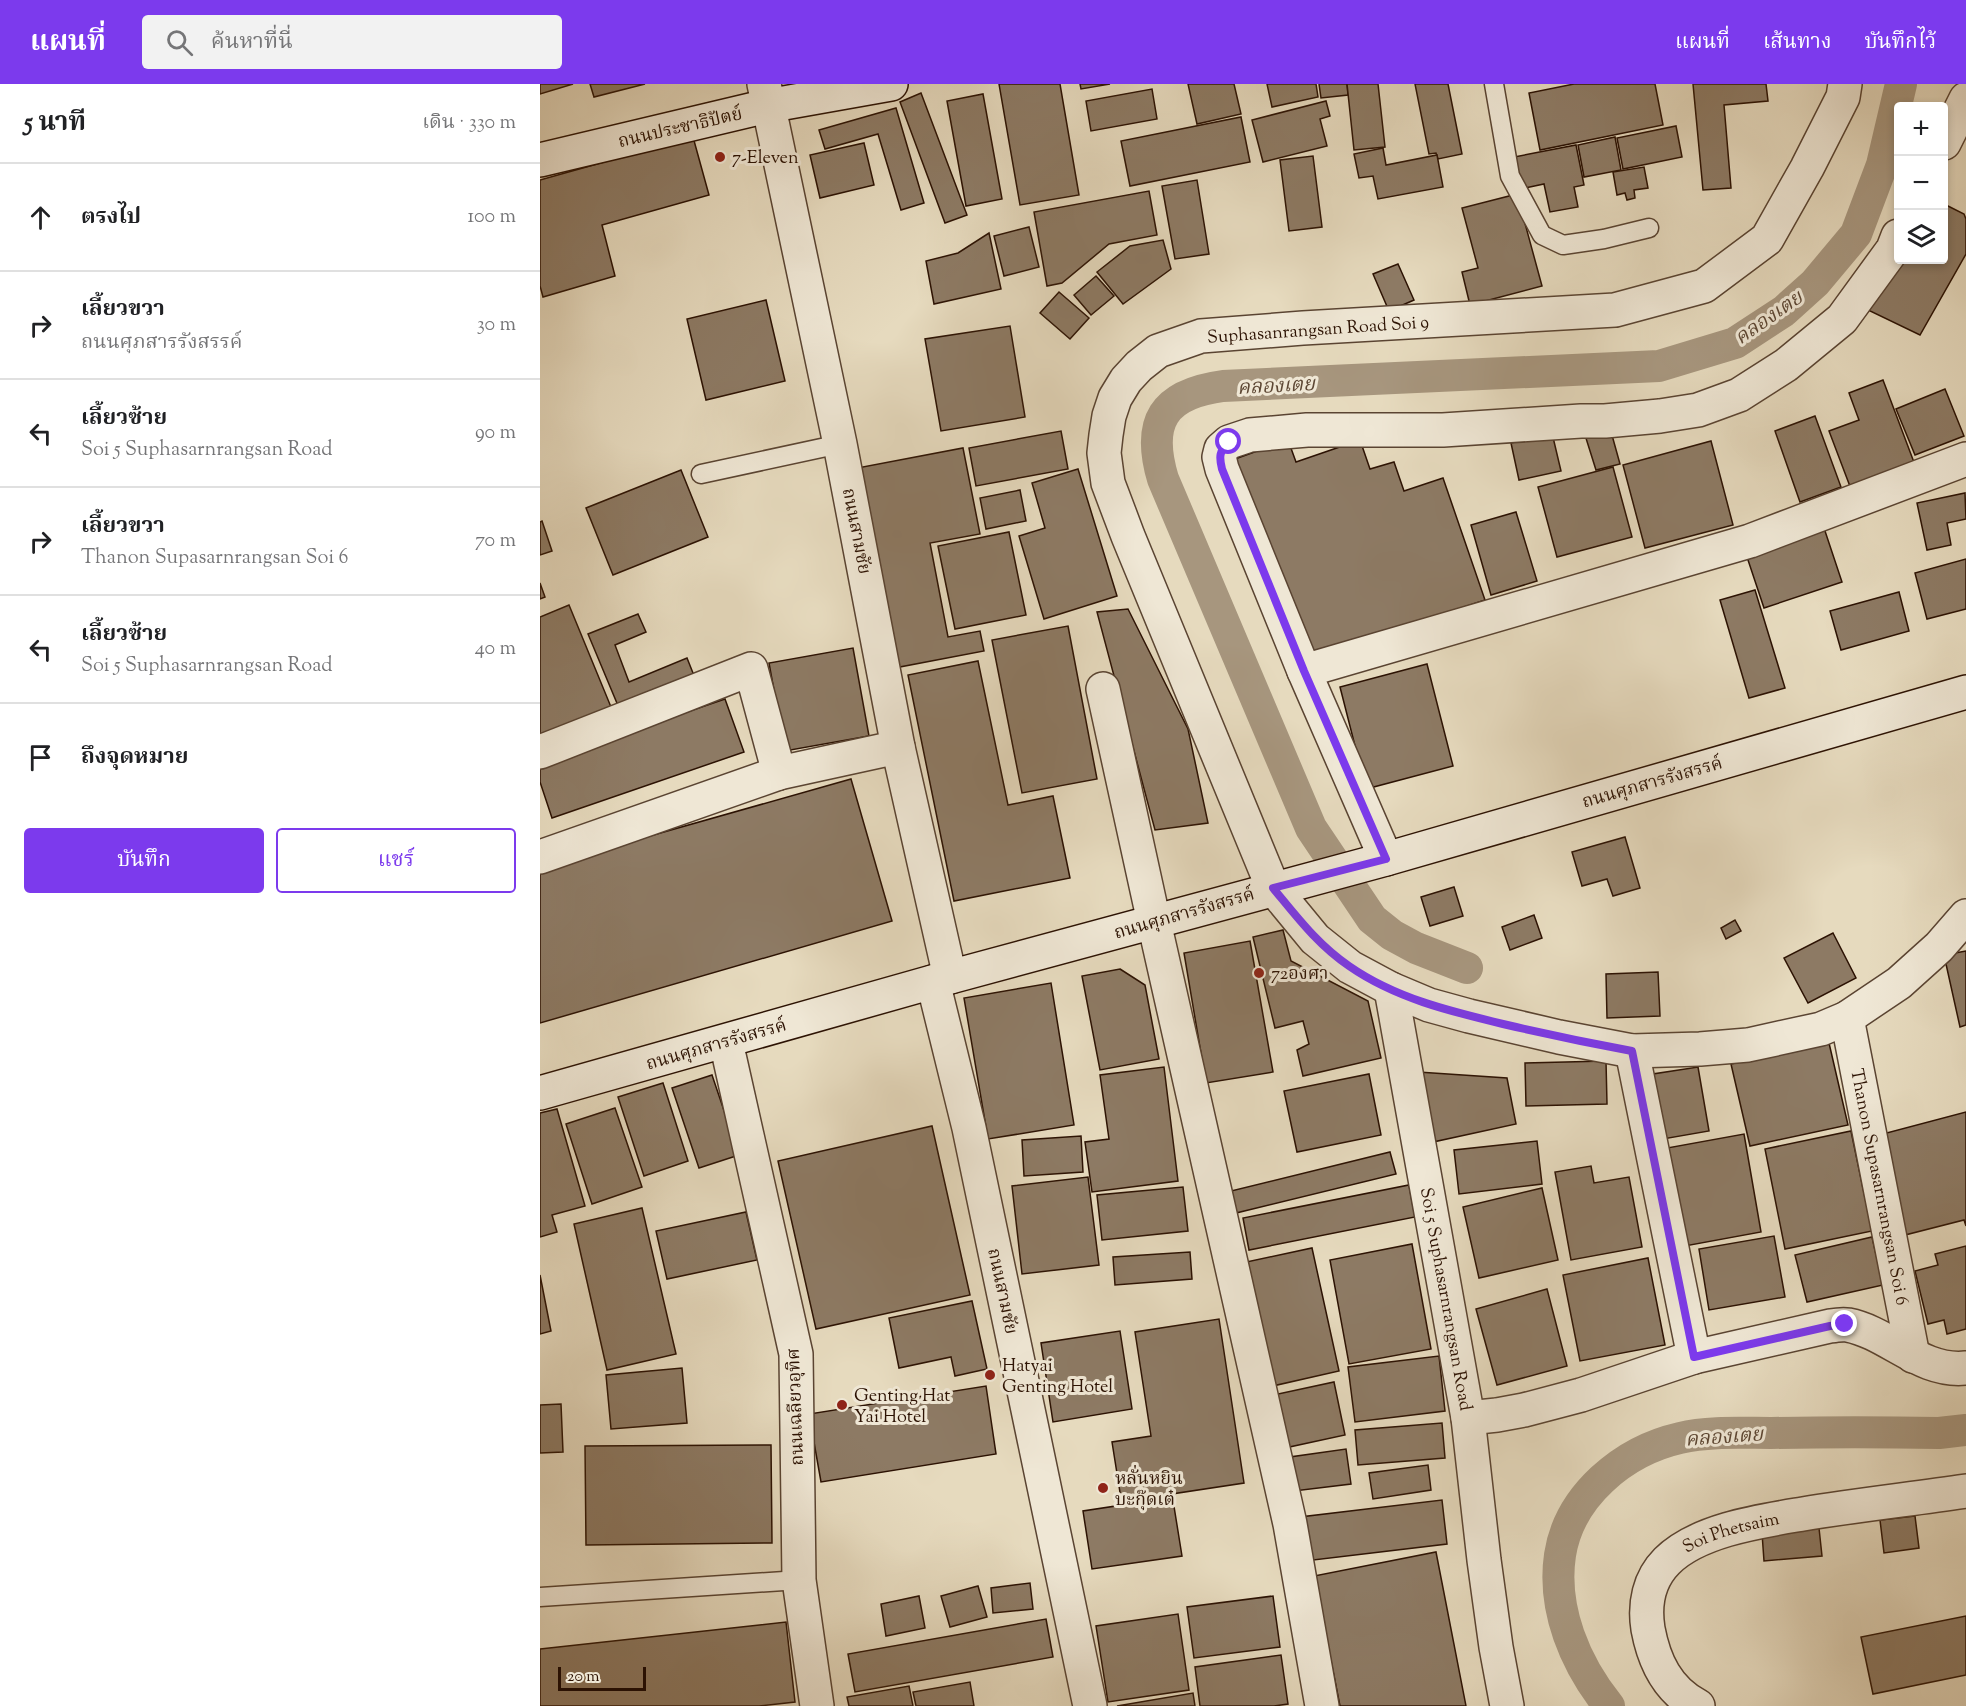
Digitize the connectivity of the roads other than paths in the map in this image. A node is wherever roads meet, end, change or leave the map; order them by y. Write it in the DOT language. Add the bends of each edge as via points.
graph roads {
  1 [pos="891,84"];
  2 [pos="1494,84"];
  3 [pos="1845,84"];
  4 [pos="765,95"];
  5 [pos="1966,99"];
  6 [pos="1948,135"];
  7 [pos="540,160"];
  8 [pos="1649,228"];
  9 [pos="1894,247"];
  10 [pos="840,444"];
  11 [pos="1966,459"];
  12 [pos="700,474"];
  13 [pos="1304,671"];
  14 [pos="1104,689"];
  15 [pos="1966,692"];
  16 [pos="898,747"];
  17 [pos="540,753"];
  18 [pos="779,773"];
  19 [pos="540,857"];
  20 [pos="1386,859"];
  21 [pos="1273,888"];
  22 [pos="1966,916"];
  23 [pos="1154,922"];
  24 [pos="941,980"];
  25 [pos="1391,989"];
  26 [pos="1847,1018"];
  27 [pos="726,1042"];
  28 [pos="1632,1051"];
  29 [pos="540,1093"];
  30 [pos="1913,1356"];
  31 [pos="1694,1357"];
  32 [pos="1966,1368"];
  33 [pos="1468,1418"];
  34 [pos="1966,1491"];
  35 [pos="799,1580"];
  36 [pos="540,1597"];
  37 [pos="818,1706"];
  38 [pos="1090,1706"];
  39 [pos="1322,1706"];
  40 [pos="1507,1706"];
  41 [pos="1698,1706"];
  1 -- 4 [label="street, ถนนประชาธิปัตย์"];
  2 -- 8 [label="lane" via="1510,176 1542,236 1563,245"];
  3 -- 21 [label="street, Suphasanrangsan Road Soi 9" via="1843,97 1767,239 1704,285 1615,310 1201,336 1158,351 1126,380 1109,416 1104,453 1108,483"];
  4 -- 7 [label="street, ถนนประชาธิปัตย์"];
  4 -- 10 [label="street, ถนนสามชัย"];
  5 -- 6 [label="street"];
  9 -- 13 [label="street" via="1842,319 1786,365 1739,395 1698,410 1605,421 1443,430 1307,430 1250,435 1229,442 1221,449 1222,469"];
  10 -- 12 [label="lane"];
  10 -- 16 [label="street, ถนนสามชัย"];
  11 -- 13 [label="street" via="1750,541"];
  13 -- 20 [label="street"];
  14 -- 23 [label="street"];
  15 -- 20 [label="street, ถนนศุภสารรังสรรค์"];
  16 -- 18 [label="street"];
  16 -- 24 [label="street, ถนนสามชัย"];
  17 -- 18 [label="street" via="752,669"];
  18 -- 19 [label="street"];
  20 -- 21 [label="street, ถนนศุภสารรังสรรค์"];
  21 -- 23 [label="street, ถนนศุภสารรังสรรค์"];
  21 -- 25 [label="street" via="1315,939 1350,967"];
  22 -- 26 [label="street" via="1899,983"];
  23 -- 24 [label="street, ถนนศุภสารรังสรรค์"];
  23 -- 39 [label="street" via="1290,1524"];
  24 -- 27 [label="street, ถนนศุภสารรังสรรค์"];
  24 -- 38 [label="street, ถนนสามชัย"];
  25 -- 28 [label="street" via="1469,1016"];
  25 -- 33 [label="street, Soi 5 Suphasarnrangsan Road"];
  26 -- 28 [label="street" via="1772,1041"];
  26 -- 30 [label="street, Thanon Supasarnrangsan Soi 6"];
  27 -- 29 [label="street, ถนนศุภสารรังสรรค์"];
  27 -- 35 [label="street, ถนนเฉลียวอุทิศ" via="796,1354"];
  28 -- 31 [label="street"];
  30 -- 31 [label="street, Soi 5 Suphasarnrangsan Road" via="1845,1324"];
  30 -- 32 [label="street, Soi 5 Suphasarnrangsan Road" via="1943,1366"];
  31 -- 33 [label="street, Soi 5 Suphasarnrangsan Road" via="1581,1395 1524,1410"];
  33 -- 40 [label="street" via="1484,1560"];
  34 -- 41 [label="street, Soi Phetsaim" via="1774,1519 1696,1542 1668,1560 1647,1598 1651,1640 1665,1677 1683,1697"];
  35 -- 36 [label="lane"];
  35 -- 37 [label="street, ถนนเฉลียวอุทิศ"];
}
